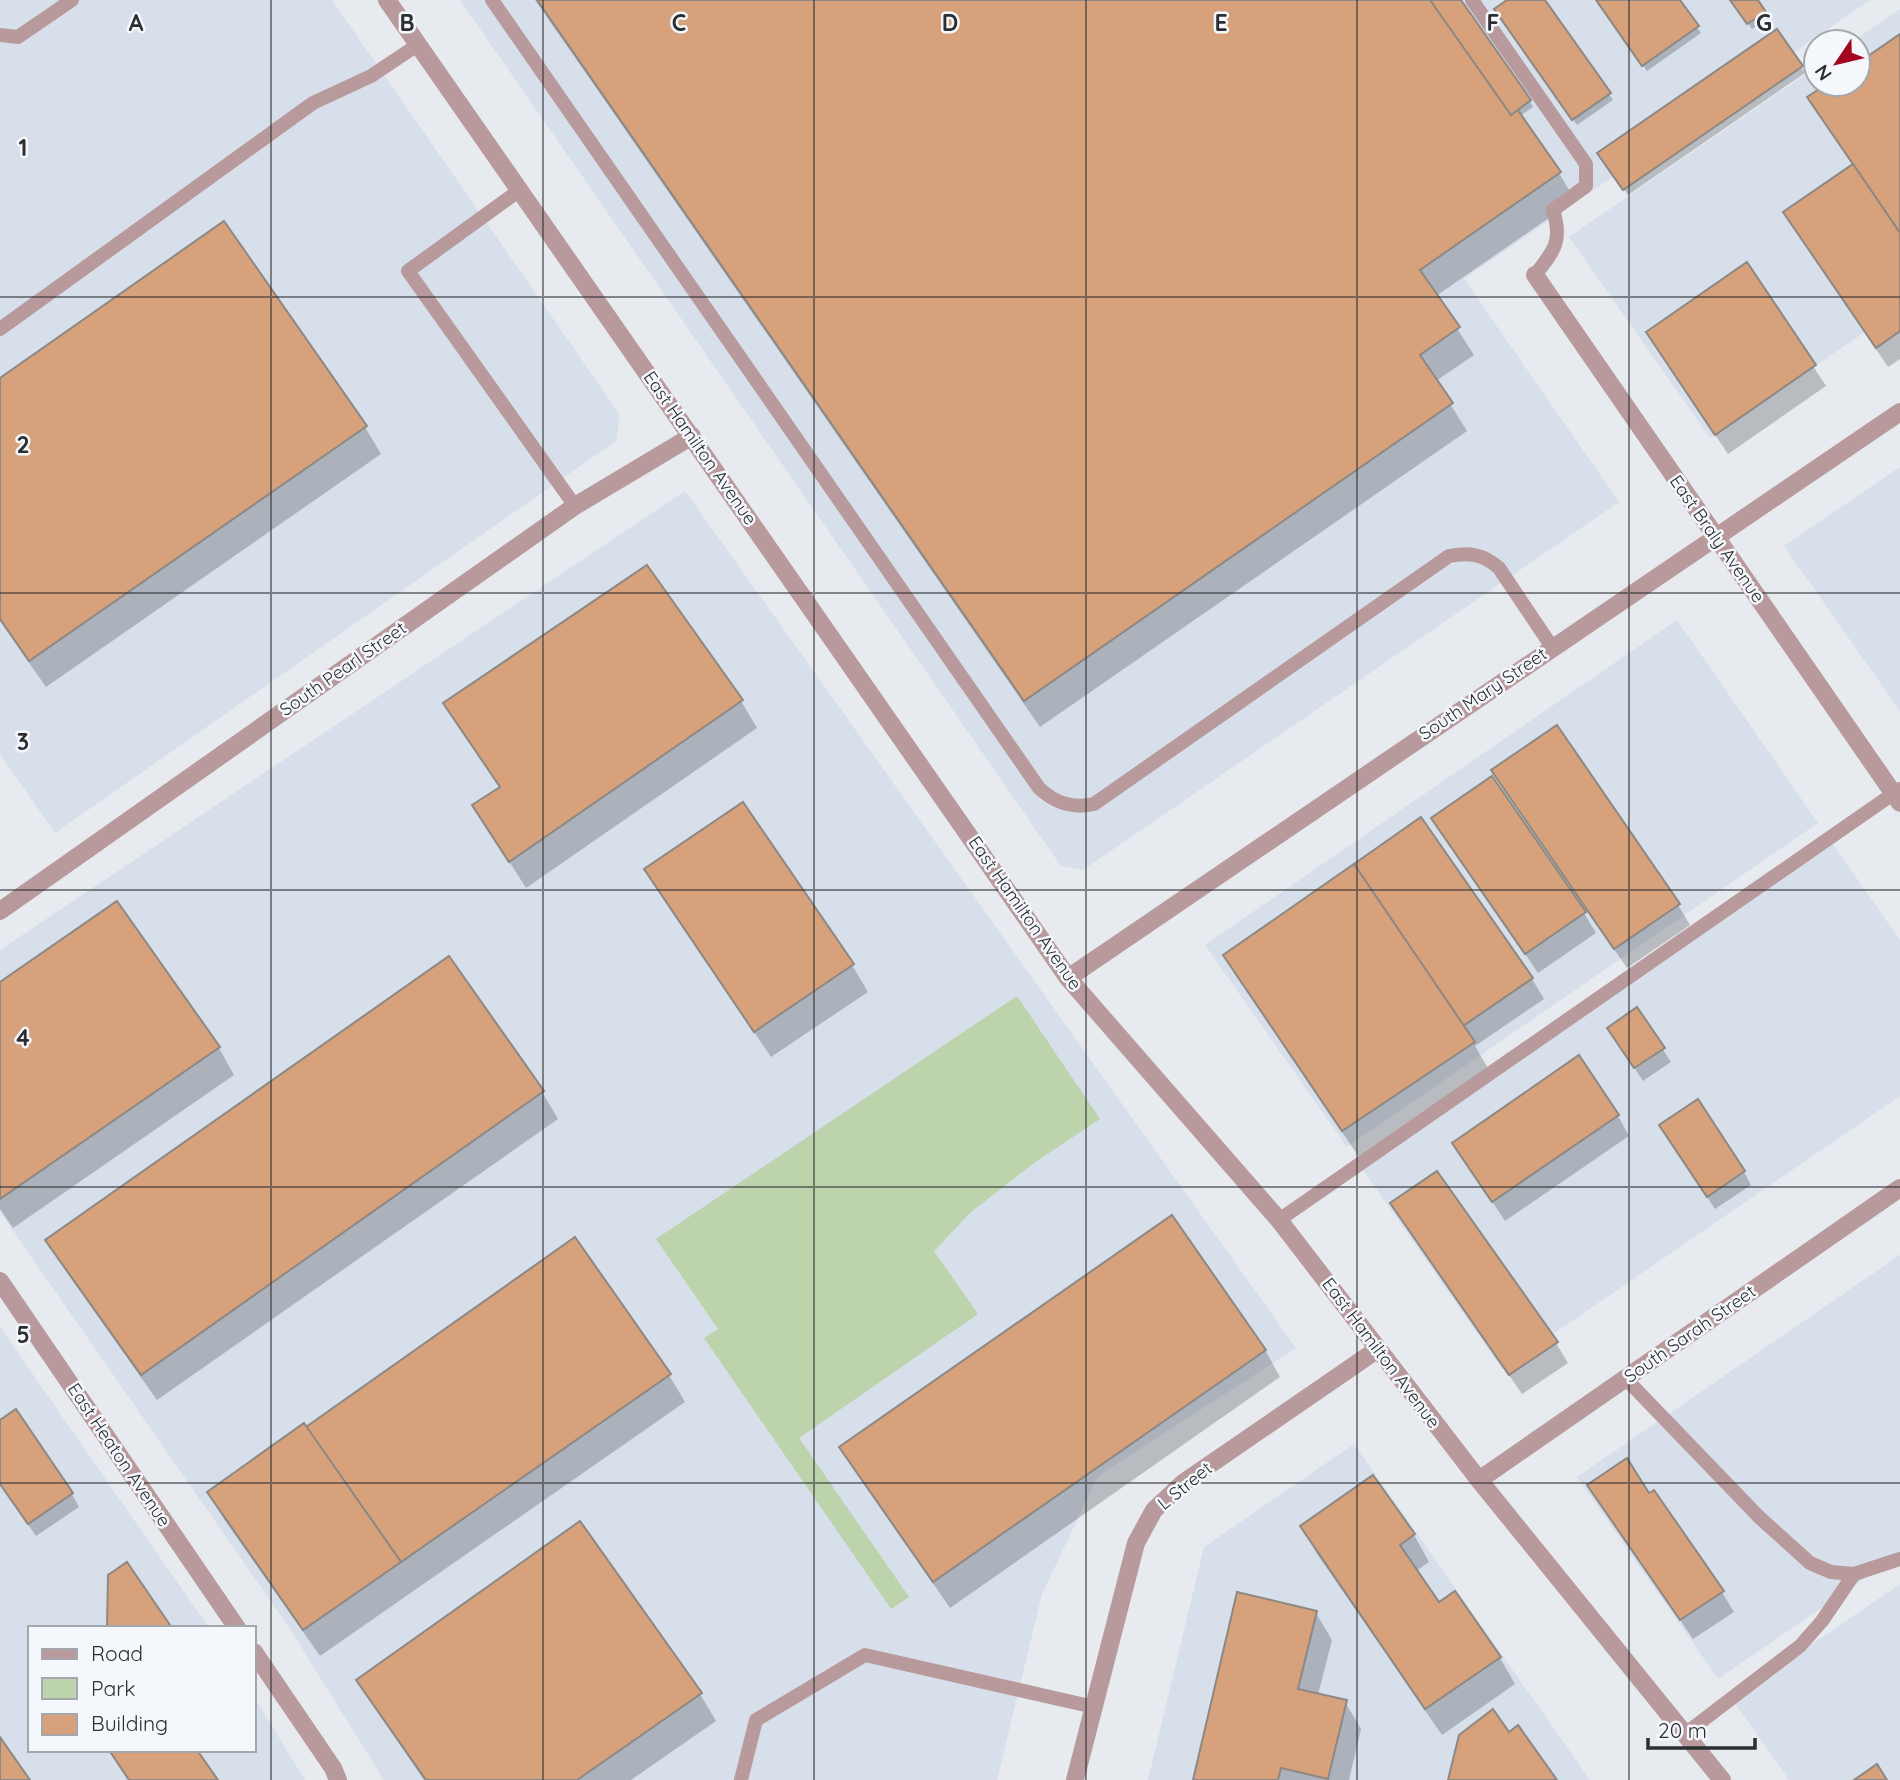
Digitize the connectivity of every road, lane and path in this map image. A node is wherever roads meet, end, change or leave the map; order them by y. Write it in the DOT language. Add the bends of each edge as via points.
graph roads {
  1 [pos="72,0"];
  2 [pos="387,0"];
  3 [pos="492,0"];
  4 [pos="1472,0"];
  5 [pos="0,35"];
  6 [pos="419,44"];
  7 [pos="520,190"];
  8 [pos="1535,275"];
  9 [pos="0,329"];
  10 [pos="1900,412"];
  11 [pos="692,436"];
  12 [pos="575,506"];
  13 [pos="1716,536"];
  14 [pos="1552,647"];
  15 [pos="1898,795"];
  16 [pos="0,911"];
  17 [pos="1068,978"];
  18 [pos="1900,1188"];
  19 [pos="1279,1220"];
  20 [pos="0,1281"];
  21 [pos="1378,1349"];
  22 [pos="1626,1379"];
  23 [pos="1479,1480"];
  24 [pos="1900,1559"];
  25 [pos="1854,1574"];
  26 [pos="236,1626"];
  27 [pos="256,1655"];
  28 [pos="1094,1707"];
  29 [pos="1685,1734"];
  30 [pos="338,1780"];
  31 [pos="741,1780"];
  32 [pos="1075,1780"];
  33 [pos="1722,1780"];
  1 -- 5 [label="lane" via="18,37"];
  2 -- 6 [label="street, East Hamilton Avenue"];
  3 -- 14 [label="lane" via="1048,797 1080,807 1094,804 1448,556 1489,559"];
  4 -- 8 [label="lane" via="1586,164 1586,186 1553,210 1559,227 1555,250"];
  6 -- 7 [label="street, East Hamilton Avenue"];
  6 -- 9 [label="lane" via="371,76 313,103"];
  7 -- 11 [label="street, East Hamilton Avenue"];
  7 -- 12 [label="lane" via="408,271"];
  8 -- 13 [label="street, East Braly Avenue"];
  10 -- 13 [label="street, South Mary Street"];
  11 -- 12 [label="street, South Pearl Street"];
  11 -- 17 [label="street, East Hamilton Avenue"];
  12 -- 16 [label="street, South Pearl Street"];
  13 -- 14 [label="street, South Mary Street"];
  13 -- 15 [label="street, East Braly Avenue"];
  14 -- 17 [label="street, South Mary Street"];
  15 -- 19 [label="lane"];
  17 -- 19 [label="street, East Hamilton Avenue"];
  18 -- 22 [label="street, South Sarah Street"];
  19 -- 21 [label="street, East Hamilton Avenue"];
  20 -- 26 [label="street, East Heaton Avenue"];
  21 -- 23 [label="street, East Hamilton Avenue"];
  21 -- 28 [label="street, L Street" via="1183,1483 1154,1510 1136,1543"];
  22 -- 23 [label="street, South Sarah Street"];
  22 -- 25 [label="lane" via="1759,1517 1810,1563 1831,1572"];
  23 -- 29 [label="street, East Hamilton Avenue"];
  24 -- 25 [label="lane"];
  25 -- 29 [label="lane" via="1800,1646"];
  27 -- 30 [label="street"];
  28 -- 31 [label="lane" via="865,1655 756,1720"];
  28 -- 32 [label="street, L Street"];
  29 -- 33 [label="street, East Hamilton Avenue"];
}
